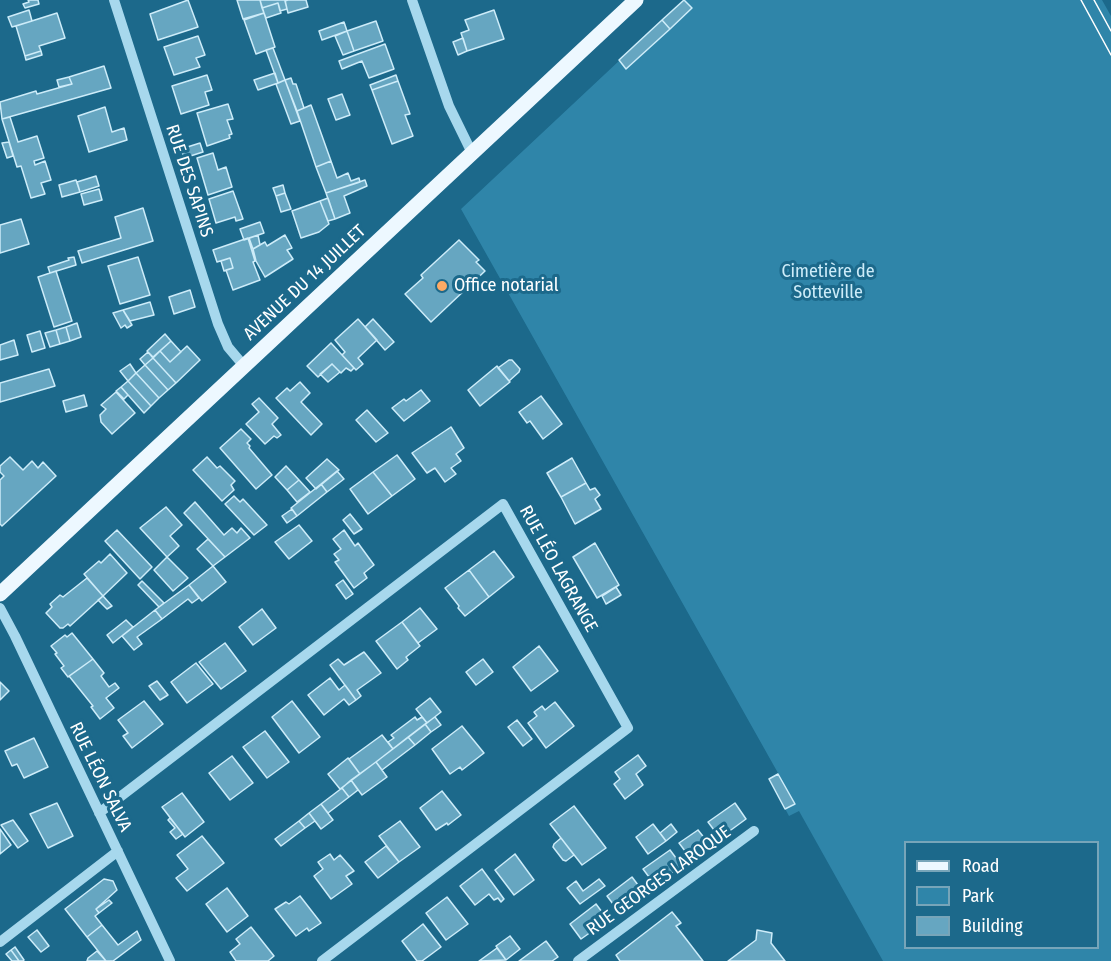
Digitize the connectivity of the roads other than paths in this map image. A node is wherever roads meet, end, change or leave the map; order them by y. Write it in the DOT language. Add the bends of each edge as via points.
graph roads {
  1 [pos="114,0"];
  2 [pos="412,0"];
  3 [pos="636,0"];
  4 [pos="472,153"];
  5 [pos="244,366"];
  6 [pos="0,594"];
  7 [pos="0,608"];
  8 [pos="99,813"];
  9 [pos="754,831"];
  10 [pos="118,851"];
  11 [pos="0,942"];
  12 [pos="583,960"];
  13 [pos="170,961"];
  14 [pos="322,961"];
  1 -- 5 [label="street, RUE DES SAPINS" via="218,324 228,347"];
  2 -- 4 [label="street" via="449,106"];
  3 -- 4 [label="main road, AVENUE DU 14 JUILLET"];
  4 -- 5 [label="main road, AVENUE DU 14 JUILLET"];
  5 -- 6 [label="main road, AVENUE DU 14 JUILLET"];
  7 -- 8 [label="street, RUE LÉON SALVA"];
  8 -- 10 [label="street, RUE LÉON SALVA"];
  8 -- 14 [label="street, RUE LÉO LAGRANGE" via="503,504 627,728"];
  9 -- 12 [label="street, RUE GEORGES LAROQUE"];
  10 -- 11 [label="street"];
  10 -- 13 [label="street, RUE LÉON SALVA"];
}
